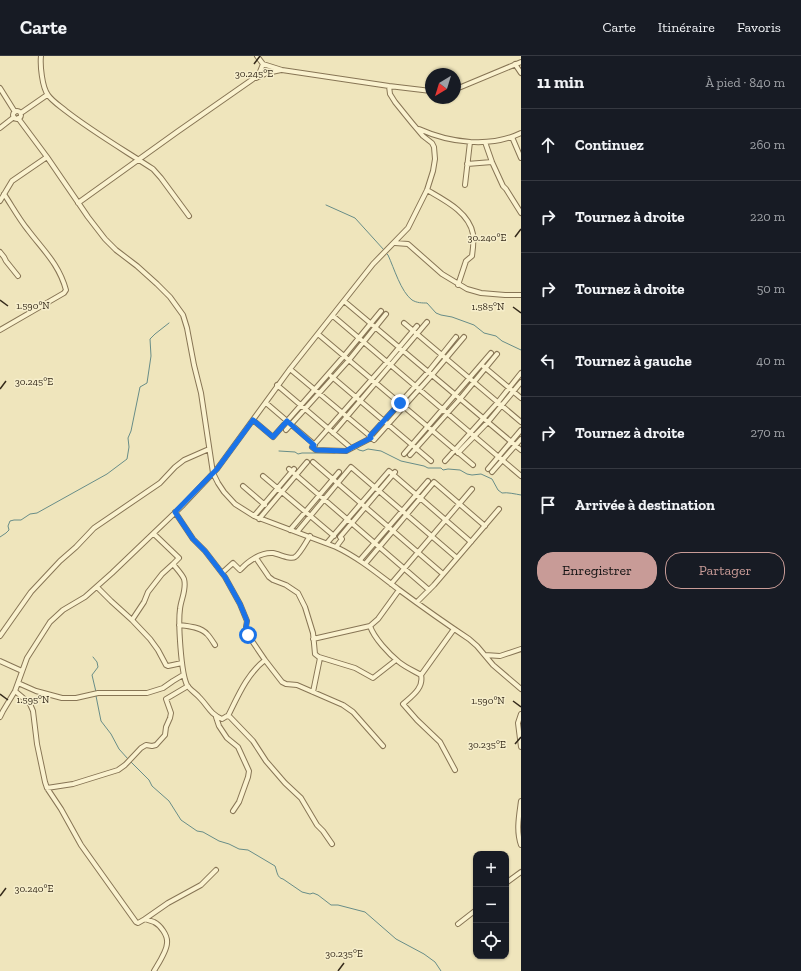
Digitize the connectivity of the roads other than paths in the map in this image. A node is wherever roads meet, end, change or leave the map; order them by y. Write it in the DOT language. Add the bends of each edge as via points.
graph roads {
  1 [pos="41,56"];
  2 [pos="257,56"];
  3 [pos="521,62"];
  4 [pos="263,64"];
  5 [pos="515,64"];
  6 [pos="282,70"];
  7 [pos="521,73"];
  8 [pos="253,80"];
  9 [pos="390,86"];
  10 [pos="461,87"];
  11 [pos="0,88"];
  12 [pos="425,90"];
  13 [pos="47,95"];
  14 [pos="14,112"];
  15 [pos="21,113"];
  16 [pos="16,118"];
  17 [pos="0,128"];
  18 [pos="417,128"];
  19 [pos="521,133"];
  20 [pos="512,137"];
  21 [pos="470,142"];
  22 [pos="485,142"];
  23 [pos="47,157"];
  24 [pos="521,158"];
  25 [pos="139,160"];
  26 [pos="492,162"];
  27 [pos="467,164"];
  28 [pos="465,185"];
  29 [pos="427,190"];
  30 [pos="4,194"];
  31 [pos="0,201"];
  32 [pos="78,203"];
  33 [pos="521,213"];
  34 [pos="189,216"];
  35 [pos="395,242"];
  36 [pos="0,252"];
  37 [pos="18,276"];
  38 [pos="458,285"];
  39 [pos="521,295"];
  40 [pos="344,301"];
  41 [pos="381,311"];
  42 [pos="386,314"];
  43 [pos="333,316"];
  44 [pos="427,322"];
  45 [pos="371,323"];
  46 [pos="404,323"];
  47 [pos="417,326"];
  48 [pos="375,327"];
  49 [pos="0,330"];
  50 [pos="413,331"];
  51 [pos="318,334"];
  52 [pos="417,334"];
  53 [pos="456,337"];
  54 [pos="464,337"];
  55 [pos="359,338"];
  56 [pos="363,342"];
  57 [pos="399,348"];
  58 [pos="404,351"];
  59 [pos="491,353"];
  60 [pos="497,354"];
  61 [pos="442,355"];
  62 [pos="344,356"];
  63 [pos="446,358"];
  64 [pos="349,360"];
  65 [pos="387,362"];
  66 [pos="481,364"];
  67 [pos="391,366"];
  68 [pos="485,368"];
  69 [pos="290,369"];
  70 [pos="428,372"];
  71 [pos="521,373"];
  72 [pos="329,374"];
  73 [pos="432,375"];
  74 [pos="333,377"];
  75 [pos="469,378"];
  76 [pos="372,380"];
  77 [pos="474,382"];
  78 [pos="521,382"];
  79 [pos="376,383"];
  80 [pos="277,385"];
  81 [pos="415,386"];
  82 [pos="509,388"];
  83 [pos="315,390"];
  84 [pos="419,390"];
  85 [pos="513,391"];
  86 [pos="319,393"];
  87 [pos="455,394"];
  88 [pos="356,397"];
  89 [pos="521,398"];
  90 [pos="460,399"];
  91 [pos="361,401"];
  92 [pos="498,402"];
  93 [pos="266,403"];
  94 [pos="400,403"];
  95 [pos="301,405"];
  96 [pos="502,406"];
  97 [pos="404,407"];
  98 [pos="305,409"];
  99 [pos="442,409"];
  100 [pos="343,413"];
  101 [pos="447,413"];
  102 [pos="347,417"];
  103 [pos="483,418"];
  104 [pos="253,420"];
  105 [pos="287,421"];
  106 [pos="384,421"];
  107 [pos="488,422"];
  108 [pos="521,422"];
  109 [pos="388,424"];
  110 [pos="291,425"];
  111 [pos="427,427"];
  112 [pos="329,429"];
  113 [pos="286,430"];
  114 [pos="521,430"];
  115 [pos="432,431"];
  116 [pos="333,433"];
  117 [pos="470,433"];
  118 [pos="475,436"];
  119 [pos="371,437"];
  120 [pos="521,439"];
  121 [pos="511,442"];
  122 [pos="412,444"];
  123 [pos="314,445"];
  124 [pos="515,445"];
  125 [pos="351,448"];
  126 [pos="416,448"];
  127 [pos="209,449"];
  128 [pos="521,450"];
  129 [pos="457,452"];
  130 [pos="404,454"];
  131 [pos="410,455"];
  132 [pos="498,456"];
  133 [pos="503,460"];
  134 [pos="431,461"];
  135 [pos="445,461"];
  136 [pos="307,462"];
  137 [pos="313,462"];
  138 [pos="473,465"];
  139 [pos="488,469"];
  140 [pos="339,472"];
  141 [pos="492,472"];
  142 [pos="213,473"];
  143 [pos="394,473"];
  144 [pos="296,475"];
  145 [pos="263,476"];
  146 [pos="521,476"];
  147 [pos="333,479"];
  148 [pos="428,481"];
  149 [pos="338,483"];
  150 [pos="243,486"];
  151 [pos="375,487"];
  152 [pos="278,488"];
  153 [pos="472,489"];
  154 [pos="379,491"];
  155 [pos="282,492"];
  156 [pos="320,495"];
  157 [pos="416,495"];
  158 [pos="421,498"];
  159 [pos="324,499"];
  160 [pos="361,503"];
  161 [pos="264,504"];
  162 [pos="460,504"];
  163 [pos="366,507"];
  164 [pos="268,508"];
  165 [pos="499,509"];
  166 [pos="403,511"];
  167 [pos="175,512"];
  168 [pos="306,512"];
  169 [pos="407,514"];
  170 [pos="254,516"];
  171 [pos="310,516"];
  172 [pos="259,519"];
  173 [pos="347,519"];
  174 [pos="446,520"];
  175 [pos="352,523"];
  176 [pos="485,526"];
  177 [pos="389,527"];
  178 [pos="290,530"];
  179 [pos="393,531"];
  180 [pos="297,532"];
  181 [pos="154,534"];
  182 [pos="310,536"];
  183 [pos="334,536"];
  184 [pos="432,536"];
  185 [pos="471,542"];
  186 [pos="327,543"];
  187 [pos="375,543"];
  188 [pos="336,547"];
  189 [pos="379,547"];
  190 [pos="418,552"];
  191 [pos="256,558"];
  192 [pos="457,558"];
  193 [pos="360,560"];
  194 [pos="173,564"];
  195 [pos="365,564"];
  196 [pos="404,568"];
  197 [pos="222,573"];
  198 [pos="443,574"];
  199 [pos="391,584"];
  200 [pos="97,587"];
  201 [pos="399,590"];
  202 [pos="429,590"];
  203 [pos="417,602"];
  204 [pos="132,620"];
  205 [pos="179,625"];
  206 [pos="370,626"];
  207 [pos="454,629"];
  208 [pos="0,636"];
  209 [pos="313,639"];
  210 [pos="215,645"];
  211 [pos="521,649"];
  212 [pos="484,654"];
  213 [pos="319,657"];
  214 [pos="265,660"];
  215 [pos="396,660"];
  216 [pos="0,661"];
  217 [pos="182,664"];
  218 [pos="22,671"];
  219 [pos="184,675"];
  220 [pos="421,675"];
  221 [pos="18,683"];
  222 [pos="188,686"];
  223 [pos="521,689"];
  224 [pos="15,691"];
  225 [pos="313,692"];
  226 [pos="1,710"];
  227 [pos="521,714"];
  228 [pos="216,716"];
  229 [pos="228,716"];
  230 [pos="0,717"];
  231 [pos="383,746"];
  232 [pos="521,747"];
  233 [pos="455,770"];
  234 [pos="47,788"];
  235 [pos="521,801"];
  236 [pos="233,811"];
  237 [pos="332,844"];
  238 [pos="521,846"];
  239 [pos="216,870"];
  240 [pos="521,872"];
  241 [pos="509,881"];
  242 [pos="473,912"];
  243 [pos="145,920"];
  244 [pos="458,924"];
  245 [pos="154,971"];
  1 -- 13 [label="street"];
  2 -- 4 [label="street"];
  3 -- 5 [label="street"];
  4 -- 6 [label="street"];
  4 -- 8 [label="street"];
  5 -- 7 [label="street"];
  5 -- 10 [label="street"];
  6 -- 8 [label="street" via="267,73"];
  6 -- 9 [label="street"];
  8 -- 25 [label="street"];
  9 -- 12 [label="street"];
  9 -- 18 [label="street" via="390,94 395,102"];
  11 -- 14 [label="street"];
  13 -- 15 [label="street"];
  13 -- 25 [label="street"];
  14 -- 15 [label="street"];
  14 -- 16 [label="street"];
  15 -- 16 [label="street" via="21,116"];
  16 -- 17 [label="street"];
  16 -- 23 [label="street"];
  18 -- 21 [label="street" via="439,137"];
  18 -- 29 [label="street" via="434,147 434,171"];
  19 -- 20 [label="street"];
  20 -- 22 [label="street"];
  20 -- 24 [label="street"];
  21 -- 22 [label="street"];
  21 -- 27 [label="street"];
  22 -- 26 [label="street"];
  23 -- 30 [label="street" via="12,181"];
  23 -- 32 [label="street"];
  25 -- 32 [label="street"];
  25 -- 34 [label="street" via="153,169"];
  26 -- 27 [label="street"];
  26 -- 33 [label="street" via="503,186"];
  27 -- 28 [label="street"];
  29 -- 35 [label="street" via="408,228"];
  29 -- 38 [label="street" via="462,214 473,234 472,256 466,261"];
  30 -- 31 [label="street"];
  30 -- 49 [label="street" via="27,230 51,258 66,290"];
  32 -- 127 [label="street" via="105,239 157,284 183,315 201,393"];
  35 -- 38 [label="street" via="408,244"];
  35 -- 40 [label="street" via="373,264"];
  36 -- 37 [label="street"];
  38 -- 39 [label="street" via="481,293"];
  40 -- 43 [label="street"];
  40 -- 45 [label="street"];
  41 -- 45 [label="street"];
  42 -- 48 [label="street"];
  43 -- 51 [label="street"];
  43 -- 55 [label="street"];
  44 -- 52 [label="street"];
  45 -- 48 [label="street"];
  45 -- 55 [label="street"];
  46 -- 50 [label="street"];
  47 -- 50 [label="street"];
  48 -- 56 [label="street"];
  48 -- 57 [label="street"];
  50 -- 52 [label="street"];
  50 -- 57 [label="street"];
  51 -- 62 [label="street"];
  51 -- 69 [label="street"];
  52 -- 58 [label="street"];
  52 -- 61 [label="street"];
  53 -- 61 [label="street"];
  54 -- 63 [label="street"];
  55 -- 56 [label="street"];
  55 -- 62 [label="street"];
  56 -- 64 [label="street"];
  56 -- 65 [label="street"];
  57 -- 58 [label="street"];
  57 -- 65 [label="street"];
  58 -- 67 [label="street"];
  58 -- 70 [label="street"];
  59 -- 66 [label="street"];
  60 -- 68 [label="street"];
  61 -- 63 [label="street"];
  61 -- 70 [label="street"];
  62 -- 64 [label="street"];
  62 -- 72 [label="street"];
  63 -- 73 [label="street"];
  63 -- 75 [label="street"];
  64 -- 74 [label="street"];
  64 -- 76 [label="street"];
  65 -- 67 [label="street"];
  65 -- 76 [label="street"];
  66 -- 68 [label="street"];
  66 -- 75 [label="street"];
  67 -- 79 [label="street"];
  67 -- 81 [label="street"];
  68 -- 77 [label="street"];
  68 -- 82 [label="street"];
  69 -- 80 [label="street"];
  69 -- 83 [label="street"];
  70 -- 73 [label="street"];
  70 -- 81 [label="street"];
  71 -- 82 [label="street"];
  72 -- 74 [label="street"];
  72 -- 83 [label="street"];
  73 -- 84 [label="street"];
  73 -- 87 [label="street"];
  74 -- 86 [label="street"];
  74 -- 88 [label="street"];
  75 -- 77 [label="street"];
  75 -- 87 [label="street"];
  76 -- 79 [label="street"];
  76 -- 88 [label="street"];
  77 -- 90 [label="street"];
  77 -- 92 [label="street"];
  78 -- 85 [label="street"];
  79 -- 91 [label="street"];
  79 -- 94 [label="street"];
  80 -- 93 [label="street"];
  80 -- 95 [label="street"];
  81 -- 84 [label="street"];
  81 -- 94 [label="street"];
  82 -- 85 [label="street"];
  82 -- 92 [label="street"];
  83 -- 86 [label="street"];
  83 -- 95 [label="street"];
  84 -- 97 [label="street"];
  84 -- 99 [label="street"];
  85 -- 89 [label="street"];
  85 -- 96 [label="street"];
  86 -- 98 [label="street"];
  86 -- 100 [label="street"];
  87 -- 90 [label="street"];
  87 -- 99 [label="street"];
  88 -- 91 [label="street"];
  88 -- 100 [label="street"];
  90 -- 101 [label="street"];
  90 -- 103 [label="street"];
  91 -- 102 [label="street"];
  91 -- 106 [label="street"];
  92 -- 96 [label="street"];
  92 -- 103 [label="street"];
  93 -- 104 [label="street"];
  93 -- 105 [label="street"];
  94 -- 97 [label="street"];
  94 -- 106 [label="street"];
  95 -- 98 [label="street"];
  95 -- 105 [label="street"];
  96 -- 107 [label="street"];
  96 -- 108 [label="street"];
  97 -- 109 [label="street"];
  97 -- 111 [label="street"];
  98 -- 110 [label="street"];
  98 -- 112 [label="street"];
  99 -- 101 [label="street"];
  99 -- 111 [label="street"];
  100 -- 102 [label="street"];
  100 -- 112 [label="street"];
  101 -- 115 [label="street"];
  101 -- 117 [label="street"];
  102 -- 116 [label="street"];
  102 -- 119 [label="street"];
  103 -- 107 [label="street"];
  103 -- 117 [label="street"];
  104 -- 105 [label="street" via="273,437"];
  104 -- 142 [label="street"];
  105 -- 110 [label="street"];
  106 -- 109 [label="street"];
  106 -- 119 [label="street"];
  107 -- 118 [label="street"];
  107 -- 121 [label="street"];
  109 -- 119 [label="street" via="374,440"];
  109 -- 122 [label="street"];
  110 -- 113 [label="street"];
  110 -- 123 [label="street"];
  111 -- 115 [label="street"];
  111 -- 122 [label="street"];
  112 -- 116 [label="street"];
  112 -- 123 [label="street"];
  114 -- 121 [label="street"];
  115 -- 126 [label="street"];
  115 -- 129 [label="street"];
  116 -- 125 [label="street"];
  117 -- 118 [label="street"];
  117 -- 129 [label="street"];
  118 -- 129 [label="street"];
  118 -- 132 [label="street"];
  119 -- 125 [label="street"];
  120 -- 124 [label="street"];
  121 -- 124 [label="street"];
  121 -- 132 [label="street"];
  122 -- 126 [label="street"];
  122 -- 130 [label="street"];
  123 -- 125 [label="street" via="312,447 316,450 346,451"];
  124 -- 128 [label="street"];
  124 -- 133 [label="street"];
  126 -- 131 [label="street"];
  126 -- 134 [label="street"];
  127 -- 142 [label="street"];
  127 -- 208 [label="street" via="175,466 160,483 94,528 36,585"];
  129 -- 135 [label="street"];
  129 -- 138 [label="street"];
  132 -- 133 [label="street"];
  132 -- 139 [label="street"];
  133 -- 141 [label="street"];
  133 -- 146 [label="street"];
  136 -- 144 [label="street"];
  137 -- 147 [label="street"];
  140 -- 147 [label="street"];
  142 -- 167 [label="street"];
  142 -- 170 [label="street" via="224,492 235,504"];
  143 -- 151 [label="street" via="389,471"];
  143 -- 154 [label="street"];
  143 -- 157 [label="street"];
  144 -- 152 [label="street" via="292,470"];
  144 -- 155 [label="street"];
  144 -- 156 [label="street"];
  145 -- 152 [label="street"];
  147 -- 149 [label="street"];
  147 -- 156 [label="street"];
  148 -- 157 [label="street"];
  149 -- 151 [label="street" via="351,467"];
  149 -- 159 [label="street"];
  149 -- 160 [label="street"];
  150 -- 161 [label="street"];
  151 -- 154 [label="street"];
  151 -- 160 [label="street"];
  152 -- 155 [label="street"];
  152 -- 161 [label="street"];
  153 -- 162 [label="street"];
  154 -- 163 [label="street"];
  154 -- 166 [label="street"];
  155 -- 164 [label="street"];
  155 -- 168 [label="street"];
  156 -- 159 [label="street"];
  156 -- 168 [label="street"];
  157 -- 158 [label="street"];
  157 -- 166 [label="street"];
  158 -- 162 [label="street" via="434,482"];
  158 -- 169 [label="street"];
  158 -- 174 [label="street"];
  159 -- 171 [label="street"];
  159 -- 173 [label="street"];
  160 -- 163 [label="street"];
  160 -- 173 [label="street"];
  161 -- 164 [label="street"];
  161 -- 170 [label="street"];
  162 -- 174 [label="street"];
  162 -- 176 [label="street"];
  163 -- 175 [label="street"];
  163 -- 177 [label="street"];
  164 -- 172 [label="street"];
  165 -- 176 [label="street"];
  166 -- 169 [label="street"];
  166 -- 177 [label="street"];
  167 -- 181 [label="street"];
  167 -- 197 [label="street" via="193,539"];
  168 -- 171 [label="street"];
  168 -- 178 [label="street"];
  169 -- 179 [label="street"];
  169 -- 184 [label="street"];
  170 -- 172 [label="street"];
  171 -- 180 [label="street"];
  171 -- 183 [label="street"];
  172 -- 178 [label="street"];
  173 -- 175 [label="street"];
  173 -- 183 [label="street"];
  174 -- 184 [label="street"];
  174 -- 185 [label="street"];
  175 -- 187 [label="street"];
  175 -- 188 [label="street" via="340,537 342,539"];
  176 -- 185 [label="street"];
  177 -- 179 [label="street"];
  177 -- 187 [label="street"];
  178 -- 180 [label="street"];
  179 -- 189 [label="street"];
  179 -- 190 [label="street"];
  180 -- 182 [label="street"];
  181 -- 194 [label="street" via="179,558"];
  181 -- 200 [label="street"];
  182 -- 186 [label="street"];
  182 -- 191 [label="street" via="294,558 273,553"];
  183 -- 186 [label="street"];
  184 -- 190 [label="street"];
  184 -- 192 [label="street"];
  185 -- 192 [label="street"];
  186 -- 188 [label="street"];
  187 -- 189 [label="street"];
  187 -- 193 [label="street"];
  188 -- 193 [label="street"];
  189 -- 195 [label="street"];
  189 -- 196 [label="street"];
  190 -- 196 [label="street"];
  190 -- 198 [label="street"];
  191 -- 197 [label="street" via="240,570 233,563"];
  191 -- 209 [label="street" via="269,577 298,593 305,608"];
  192 -- 198 [label="street"];
  193 -- 195 [label="street"];
  194 -- 204 [label="street" via="148,592"];
  194 -- 205 [label="street" via="184,578 185,587"];
  195 -- 199 [label="street"];
  196 -- 199 [label="street"];
  196 -- 202 [label="street"];
  197 -- 214 [label="street" via="240,604 247,621 248,635"];
  198 -- 202 [label="street"];
  199 -- 201 [label="street"];
  200 -- 204 [label="street"];
  200 -- 218 [label="street" via="50,622 27,658"];
  201 -- 203 [label="street"];
  201 -- 206 [label="street"];
  202 -- 203 [label="street"];
  203 -- 207 [label="street"];
  204 -- 217 [label="street" via="150,639 166,665"];
  205 -- 210 [label="street" via="190,626 207,633"];
  205 -- 217 [label="street"];
  206 -- 209 [label="street"];
  206 -- 215 [label="street"];
  207 -- 212 [label="street"];
  207 -- 220 [label="street"];
  209 -- 213 [label="street" via="315,654"];
  211 -- 212 [label="street" via="500,656"];
  212 -- 223 [label="street"];
  213 -- 215 [label="street" via="355,668 373,678"];
  213 -- 225 [label="street"];
  214 -- 225 [label="street" via="282,682"];
  214 -- 229 [label="street" via="250,675"];
  215 -- 220 [label="street"];
  216 -- 218 [label="street"];
  217 -- 219 [label="street"];
  218 -- 221 [label="street"];
  219 -- 221 [label="street" via="163,688 147,693 96,693 76,698 62,698"];
  219 -- 222 [label="street"];
  220 -- 233 [label="street" via="420,687 403,704 440,742"];
  221 -- 224 [label="street"];
  222 -- 228 [label="street"];
  222 -- 234 [label="street" via="166,699 171,713 170,718 165,735 156,745 141,748 118,770 73,784"];
  224 -- 226 [label="street"];
  224 -- 234 [label="street" via="30,704 33,711"];
  225 -- 231 [label="street" via="353,712"];
  226 -- 230 [label="street"];
  227 -- 232 [label="street" via="518,723"];
  228 -- 229 [label="street" via="222,719"];
  228 -- 236 [label="street" via="226,738 238,747 249,771 239,802"];
  229 -- 237 [label="street" via="253,741 266,761 301,798"];
  234 -- 243 [label="street" via="81,845 136,922"];
  235 -- 238 [label="street" via="518,836"];
  239 -- 243 [label="street" via="201,885 168,903"];
  240 -- 241 [label="street"];
  242 -- 244 [label="street"];
  243 -- 245 [label="street" via="154,922 167,938 166,947"];
}
